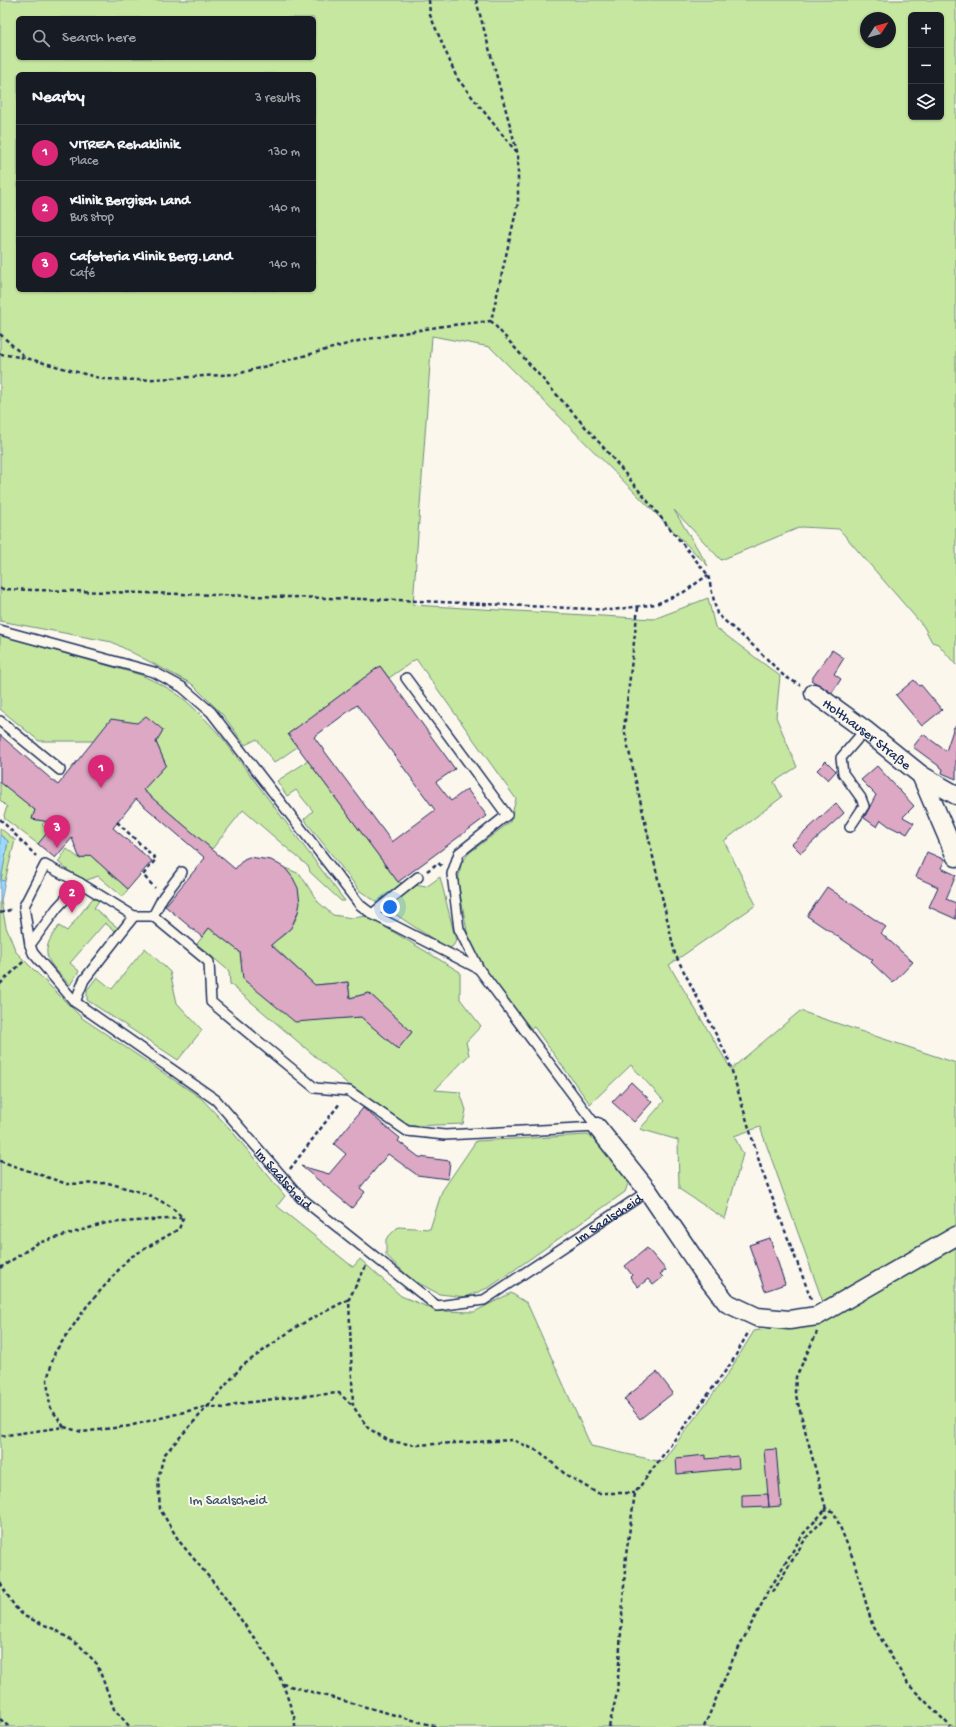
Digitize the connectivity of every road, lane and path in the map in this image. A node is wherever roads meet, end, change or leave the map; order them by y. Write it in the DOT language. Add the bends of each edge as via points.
graph roads {
  1 [pos="429,0"];
  2 [pos="476,0"];
  3 [pos="518,155"];
  4 [pos="491,321"];
  5 [pos="0,334"];
  6 [pos="0,354"];
  7 [pos="26,358"];
  8 [pos="708,576"];
  9 [pos="0,589"];
  10 [pos="638,607"];
  11 [pos="0,630"];
  12 [pos="406,678"];
  13 [pos="814,693"];
  14 [pos="0,721"];
  15 [pos="865,730"];
  16 [pos="60,770"];
  17 [pos="921,775"];
  18 [pos="956,795"];
  19 [pos="0,819"];
  20 [pos="118,822"];
  21 [pos="850,826"];
  22 [pos="956,857"];
  23 [pos="45,865"];
  24 [pos="182,872"];
  25 [pos="418,877"];
  26 [pos="80,883"];
  27 [pos="163,897"];
  28 [pos="372,914"];
  29 [pos="134,916"];
  30 [pos="153,916"];
  31 [pos="32,949"];
  32 [pos="479,969"];
  33 [pos="0,984"];
  34 [pos="75,1002"];
  35 [pos="332,1113"];
  36 [pos="597,1127"];
  37 [pos="0,1161"];
  38 [pos="284,1177"];
  39 [pos="648,1192"];
  40 [pos="183,1218"];
  41 [pos="956,1236"];
  42 [pos="372,1254"];
  43 [pos="0,1268"];
  44 [pos="349,1299"];
  45 [pos="817,1316"];
  46 [pos="756,1317"];
  47 [pos="208,1406"];
  48 [pos="353,1406"];
  49 [pos="64,1427"];
  50 [pos="0,1436"];
  51 [pos="635,1492"];
  52 [pos="826,1509"];
  53 [pos="0,1583"];
  54 [pos="773,1592"];
  55 [pos="283,1684"];
  56 [pos="0,1719"];
  57 [pos="9,1727"];
  58 [pos="130,1727"];
  59 [pos="295,1727"];
  60 [pos="438,1727"];
  61 [pos="609,1727"];
  62 [pos="704,1727"];
  63 [pos="952,1727"];
  1 -- 3 [label="path" via="430,15 457,78"];
  2 -- 3 [label="path"];
  3 -- 4 [label="path" via="518,203"];
  4 -- 7 [label="path" via="443,326 362,340 237,374 139,380 103,379"];
  4 -- 8 [label="path" via="605,449"];
  5 -- 7 [label="path"];
  6 -- 7 [label="path"];
  8 -- 10 [label="path" via="684,592 656,604"];
  8 -- 13 [label="path" via="717,614 784,676"];
  9 -- 10 [label="path" via="398,600 612,610"];
  10 -- 45 [label="path" via="624,729 676,954 728,1058 762,1171"];
  11 -- 28 [label="lane" via="154,672 182,686 211,712 360,905"];
  12 -- 32 [label="lane, Im Saalscheid" via="506,815 459,853 452,874 458,929"];
  13 -- 15 [label="street, Holthauser Straße"];
  14 -- 16 [label="lane"];
  15 -- 17 [label="street, Holthauser Straße"];
  15 -- 21 [label="lane" via="841,758 843,773 864,806"];
  17 -- 18 [label="street, Holthauser Straße"];
  17 -- 22 [label="street, Holthauser Straße"];
  19 -- 23 [label="path"];
  20 -- 27 [label="path" via="156,859 143,875"];
  23 -- 26 [label="lane"];
  23 -- 31 [label="lane" via="24,906"];
  24 -- 27 [label="lane"];
  25 -- 28 [label="lane"];
  26 -- 29 [label="lane"];
  26 -- 31 [label="lane" via="56,908"];
  27 -- 30 [label="lane"];
  28 -- 32 [label="lane"];
  29 -- 30 [label="lane"];
  29 -- 34 [label="lane" via="84,980"];
  30 -- 36 [label="lane" via="209,962 211,1002 315,1088 350,1091 407,1131 445,1135"];
  31 -- 33 [label="path"];
  31 -- 34 [label="lane, Im Saalscheid"];
  32 -- 36 [label="lane, Im Saalscheid"];
  34 -- 38 [label="lane, Im Saalscheid" via="216,1100"];
  35 -- 38 [label="path"];
  36 -- 39 [label="street, Im Saalscheid"];
  37 -- 40 [label="path" via="67,1184 108,1183 147,1194 170,1206"];
  38 -- 42 [label="lane, Im Saalscheid" via="302,1198"];
  39 -- 42 [label="lane, Im Saalscheid" via="484,1300 437,1306"];
  39 -- 46 [label="street, Im Saalscheid" via="727,1303"];
  40 -- 43 [label="path" via="106,1223 38,1243"];
  40 -- 49 [label="path" via="179,1229 129,1258 87,1306 55,1352 47,1380 50,1407"];
  41 -- 45 [label="street, Im Saalscheid"];
  42 -- 44 [label="path"];
  44 -- 47 [label="path" via="296,1328 242,1366"];
  44 -- 48 [label="path"];
  45 -- 46 [label="street, Im Saalscheid" via="789,1320"];
  45 -- 52 [label="path" via="819,1328 796,1377 795,1392"];
  46 -- 51 [label="path" via="732,1362"];
  47 -- 48 [label="path" via="224,1408 236,1404 339,1393"];
  47 -- 49 [label="path" via="130,1426 82,1432"];
  47 -- 55 [label="path" via="164,1455 158,1480 160,1509 179,1541 218,1588 268,1657"];
  48 -- 51 [label="path" via="368,1428 389,1441 415,1444 513,1440 540,1452 565,1474 597,1493"];
  49 -- 50 [label="path"];
  51 -- 61 [label="path" via="626,1555 617,1693"];
  52 -- 54 [label="path" via="827,1516 806,1538"];
  52 -- 62 [label="path" via="803,1534 768,1592 734,1659"];
  52 -- 63 [label="path" via="834,1512 854,1561 872,1624 908,1684"];
  53 -- 58 [label="path" via="14,1607 24,1616 56,1630 75,1642 97,1664 114,1709"];
  55 -- 59 [label="path" via="296,1720"];
  55 -- 60 [label="path"];
  56 -- 57 [label="path"];
}
